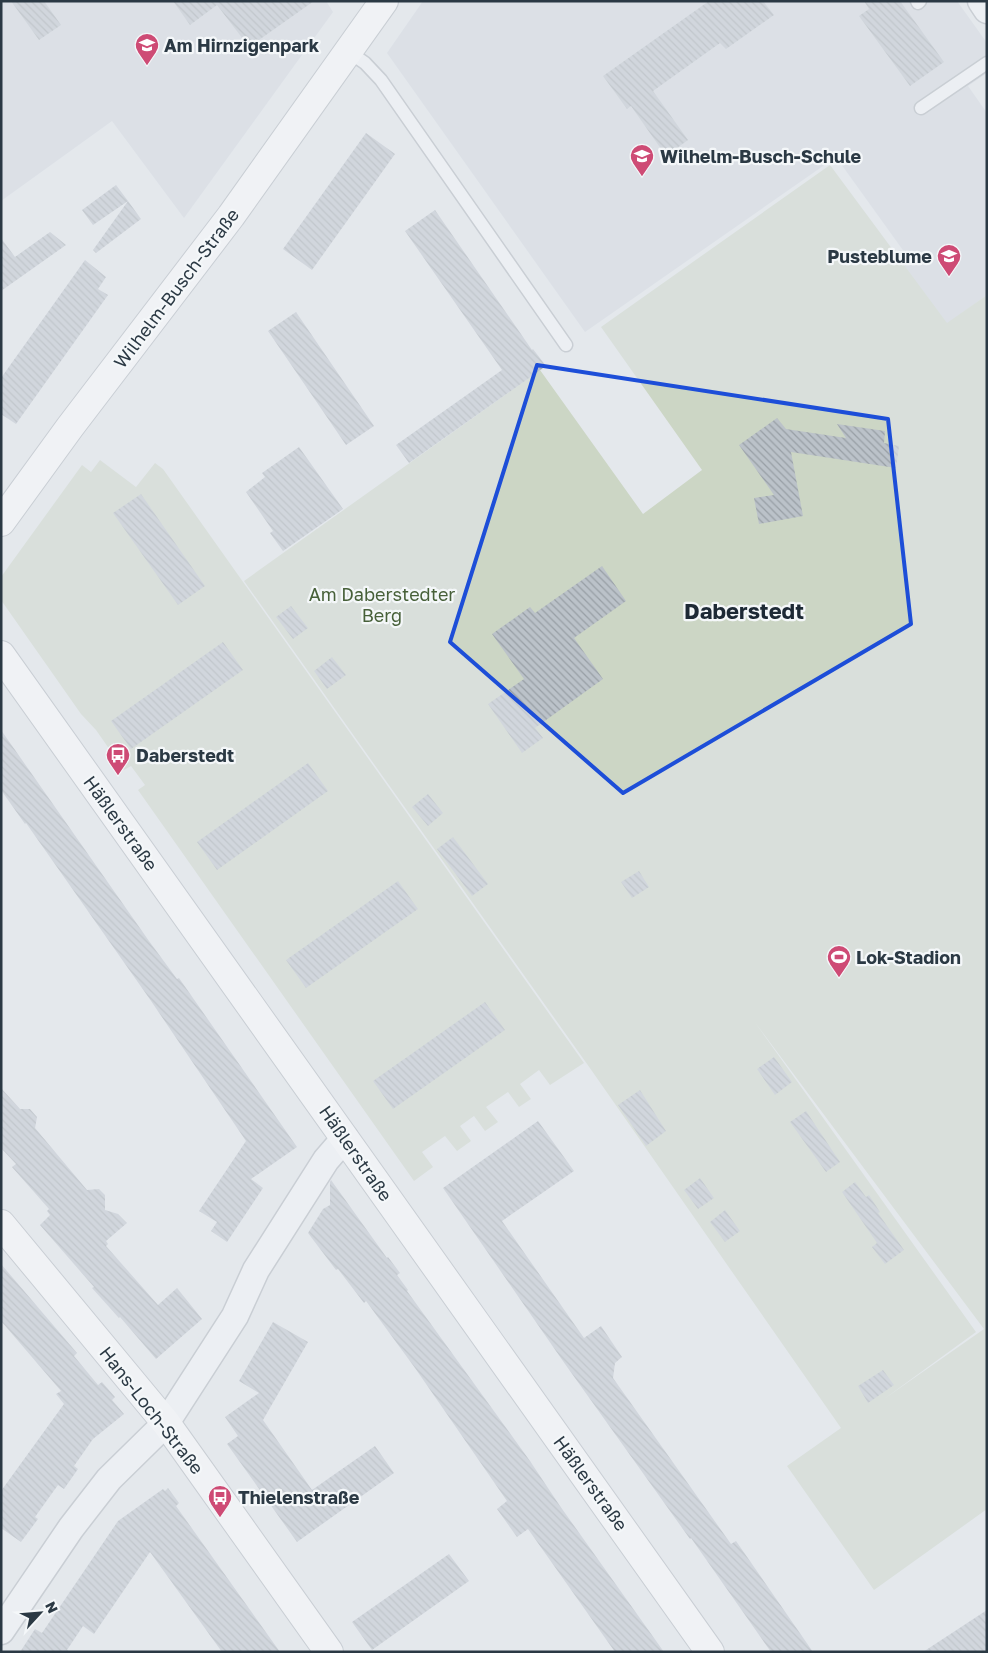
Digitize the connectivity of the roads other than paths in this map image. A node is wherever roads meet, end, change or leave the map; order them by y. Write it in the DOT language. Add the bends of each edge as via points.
graph roads {
  1 [pos="384,1"];
  2 [pos="981,1"];
  3 [pos="987,10"];
  4 [pos="349,52"];
  5 [pos="987,62"];
  6 [pos="921,108"];
  7 [pos="566,345"];
  8 [pos="1,522"];
  9 [pos="1,655"];
  10 [pos="345,1138"];
  11 [pos="1,1224"];
  12 [pos="166,1423"];
  13 [pos="1,1632"];
  14 [pos="328,1652"];
  15 [pos="710,1652"];
  1 -- 4 [label="street, Wilhelm-Busch-Straße"];
  2 -- 3 [label="street"];
  4 -- 7 [label="lane" via="381,80"];
  4 -- 8 [label="street, Wilhelm-Busch-Straße" via="231,216"];
  5 -- 6 [label="lane"];
  9 -- 10 [label="street, Häßlerstraße"];
  10 -- 12 [label="street" via="326,1160 261,1262 235,1316"];
  10 -- 15 [label="street, Häßlerstraße"];
  11 -- 12 [label="street, Hans-Loch-Straße"];
  12 -- 13 [label="street" via="109,1479 71,1528"];
  12 -- 14 [label="street, Hans-Loch-Straße"];
}
